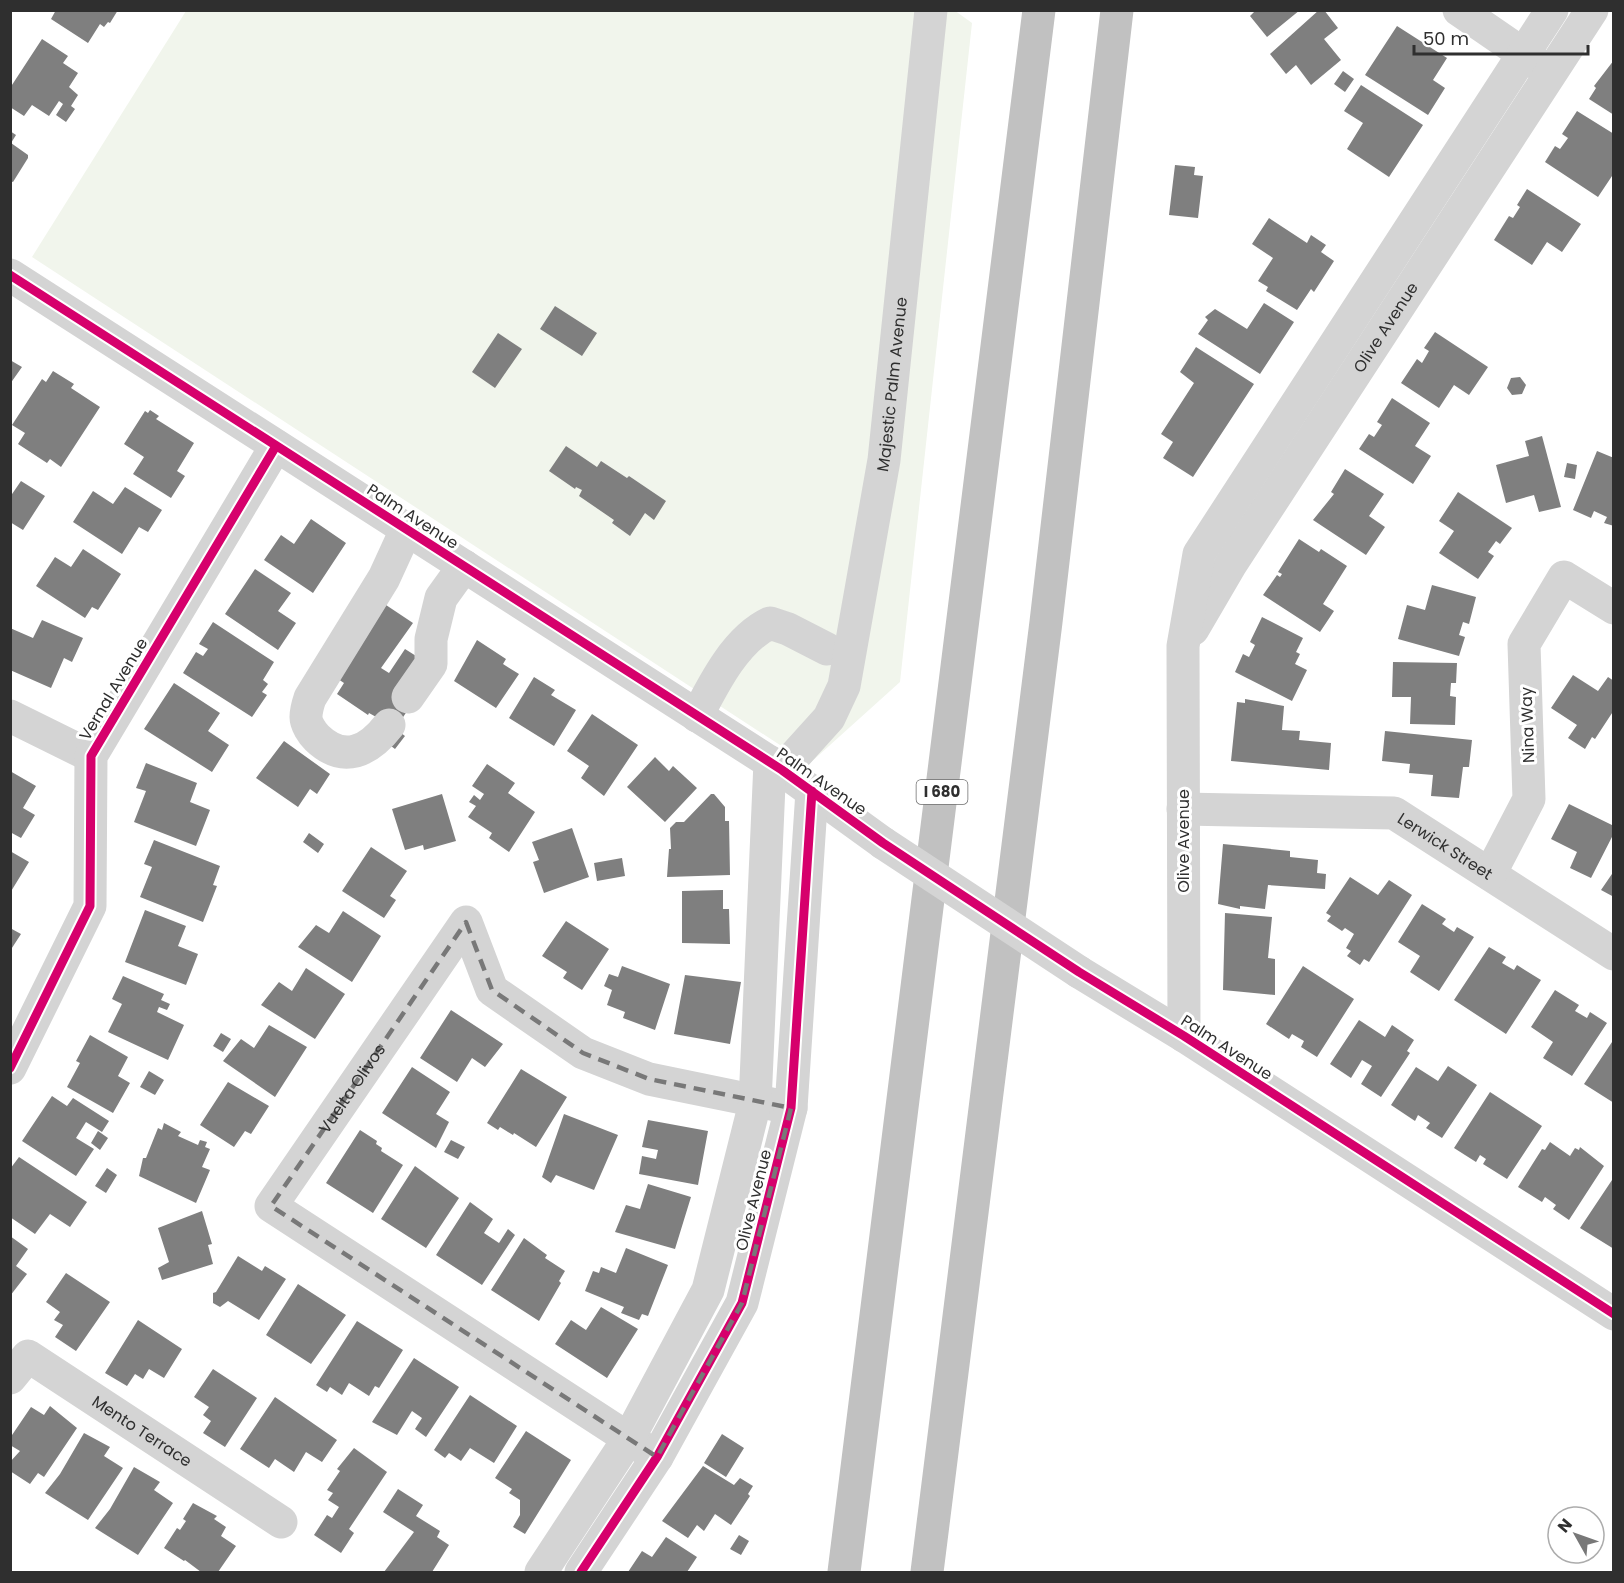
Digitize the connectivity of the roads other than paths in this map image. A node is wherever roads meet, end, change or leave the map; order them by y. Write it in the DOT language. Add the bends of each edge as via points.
graph roads {
  1 [pos="931,10"];
  2 [pos="1039,10"];
  3 [pos="1117,10"];
  4 [pos="1459,10"];
  5 [pos="1552,10"];
  6 [pos="1592,10"];
  7 [pos="1523,54"];
  8 [pos="1551,73"];
  9 [pos="10,275"];
  10 [pos="276,446"];
  11 [pos="406,530"];
  12 [pos="464,566"];
  13 [pos="1614,609"];
  14 [pos="1183,646"];
  15 [pos="827,650"];
  16 [pos="408,697"];
  17 [pos="10,716"];
  18 [pos="697,716"];
  19 [pos="389,725"];
  20 [pos="91,756"];
  21 [pos="776,766"];
  22 [pos="812,791"];
  23 [pos="1183,809"];
  24 [pos="1490,874"];
  25 [pos="1614,954"];
  26 [pos="1184,1036"];
  27 [pos="10,1068"];
  28 [pos="755,1103"];
  29 [pos="791,1108"];
  30 [pos="1614,1314"];
  31 [pos="10,1378"];
  32 [pos="629,1438"];
  33 [pos="657,1457"];
  34 [pos="280,1522"];
  35 [pos="540,1572"];
  36 [pos="581,1572"];
  37 [pos="844,1572"];
  38 [pos="927,1572"];
  1 -- 21 [label="street, Majestic Palm Avenue" via="884,460 844,686 829,718 805,744"];
  2 -- 37 [label="highway, I 680"];
  3 -- 38 [label="highway" via="1046,622"];
  4 -- 7 [label="street"];
  5 -- 7 [label="street, Olive Avenue"];
  6 -- 8 [label="street, Olive Avenue"];
  7 -- 8 [label="street"];
  7 -- 14 [label="street, Olive Avenue" via="1199,554"];
  8 -- 14 [label="street, Olive Avenue" via="1231,564"];
  9 -- 10 [label="street, Palm Avenue"];
  10 -- 11 [label="street, Palm Avenue"];
  10 -- 20 [label="street, Vernal Avenue"];
  11 -- 12 [label="street, Palm Avenue"];
  11 -- 19 [label="street" via="384,578 310,698 305,719 321,742 350,752 376,741"];
  12 -- 16 [label="street" via="441,598 431,639 431,664"];
  12 -- 18 [label="street, Palm Avenue"];
  13 -- 24 [label="street, Nina Way" via="1564,577 1524,644 1529,799"];
  14 -- 23 [label="street, Olive Avenue"];
  15 -- 18 [label="street" via="770,623 755,630 711,688"];
  17 -- 20 [label="street"];
  18 -- 21 [label="street, Palm Avenue"];
  20 -- 27 [label="street, Vernal Avenue" via="90,906"];
  21 -- 22 [label="street, Palm Avenue"];
  21 -- 28 [label="street, Olive Avenue"];
  22 -- 26 [label="street, Palm Avenue, bridge" via="883,843"];
  22 -- 29 [label="street, Olive Avenue"];
  23 -- 24 [label="street, Lerwick Street" via="1394,813"];
  23 -- 26 [label="street, Olive Avenue"];
  24 -- 25 [label="street, Lerwick Street"];
  26 -- 30 [label="street, Palm Avenue"];
  28 -- 29 [label="street, Vuelta Olivos"];
  28 -- 32 [label="street, Olive Avenue" via="708,1290"];
  28 -- 32 [label="street, Vuelta Olivos" via="649,1079 583,1053 492,990 466,922 272,1206"];
  29 -- 33 [label="street, Olive Avenue" via="742,1303"];
  31 -- 34 [label="street, Mento Terrace" via="28,1356"];
  32 -- 33 [label="street, Vuelta Olivos"];
  32 -- 35 [label="street, Olive Avenue"];
  33 -- 36 [label="street, Olive Avenue"];
}
